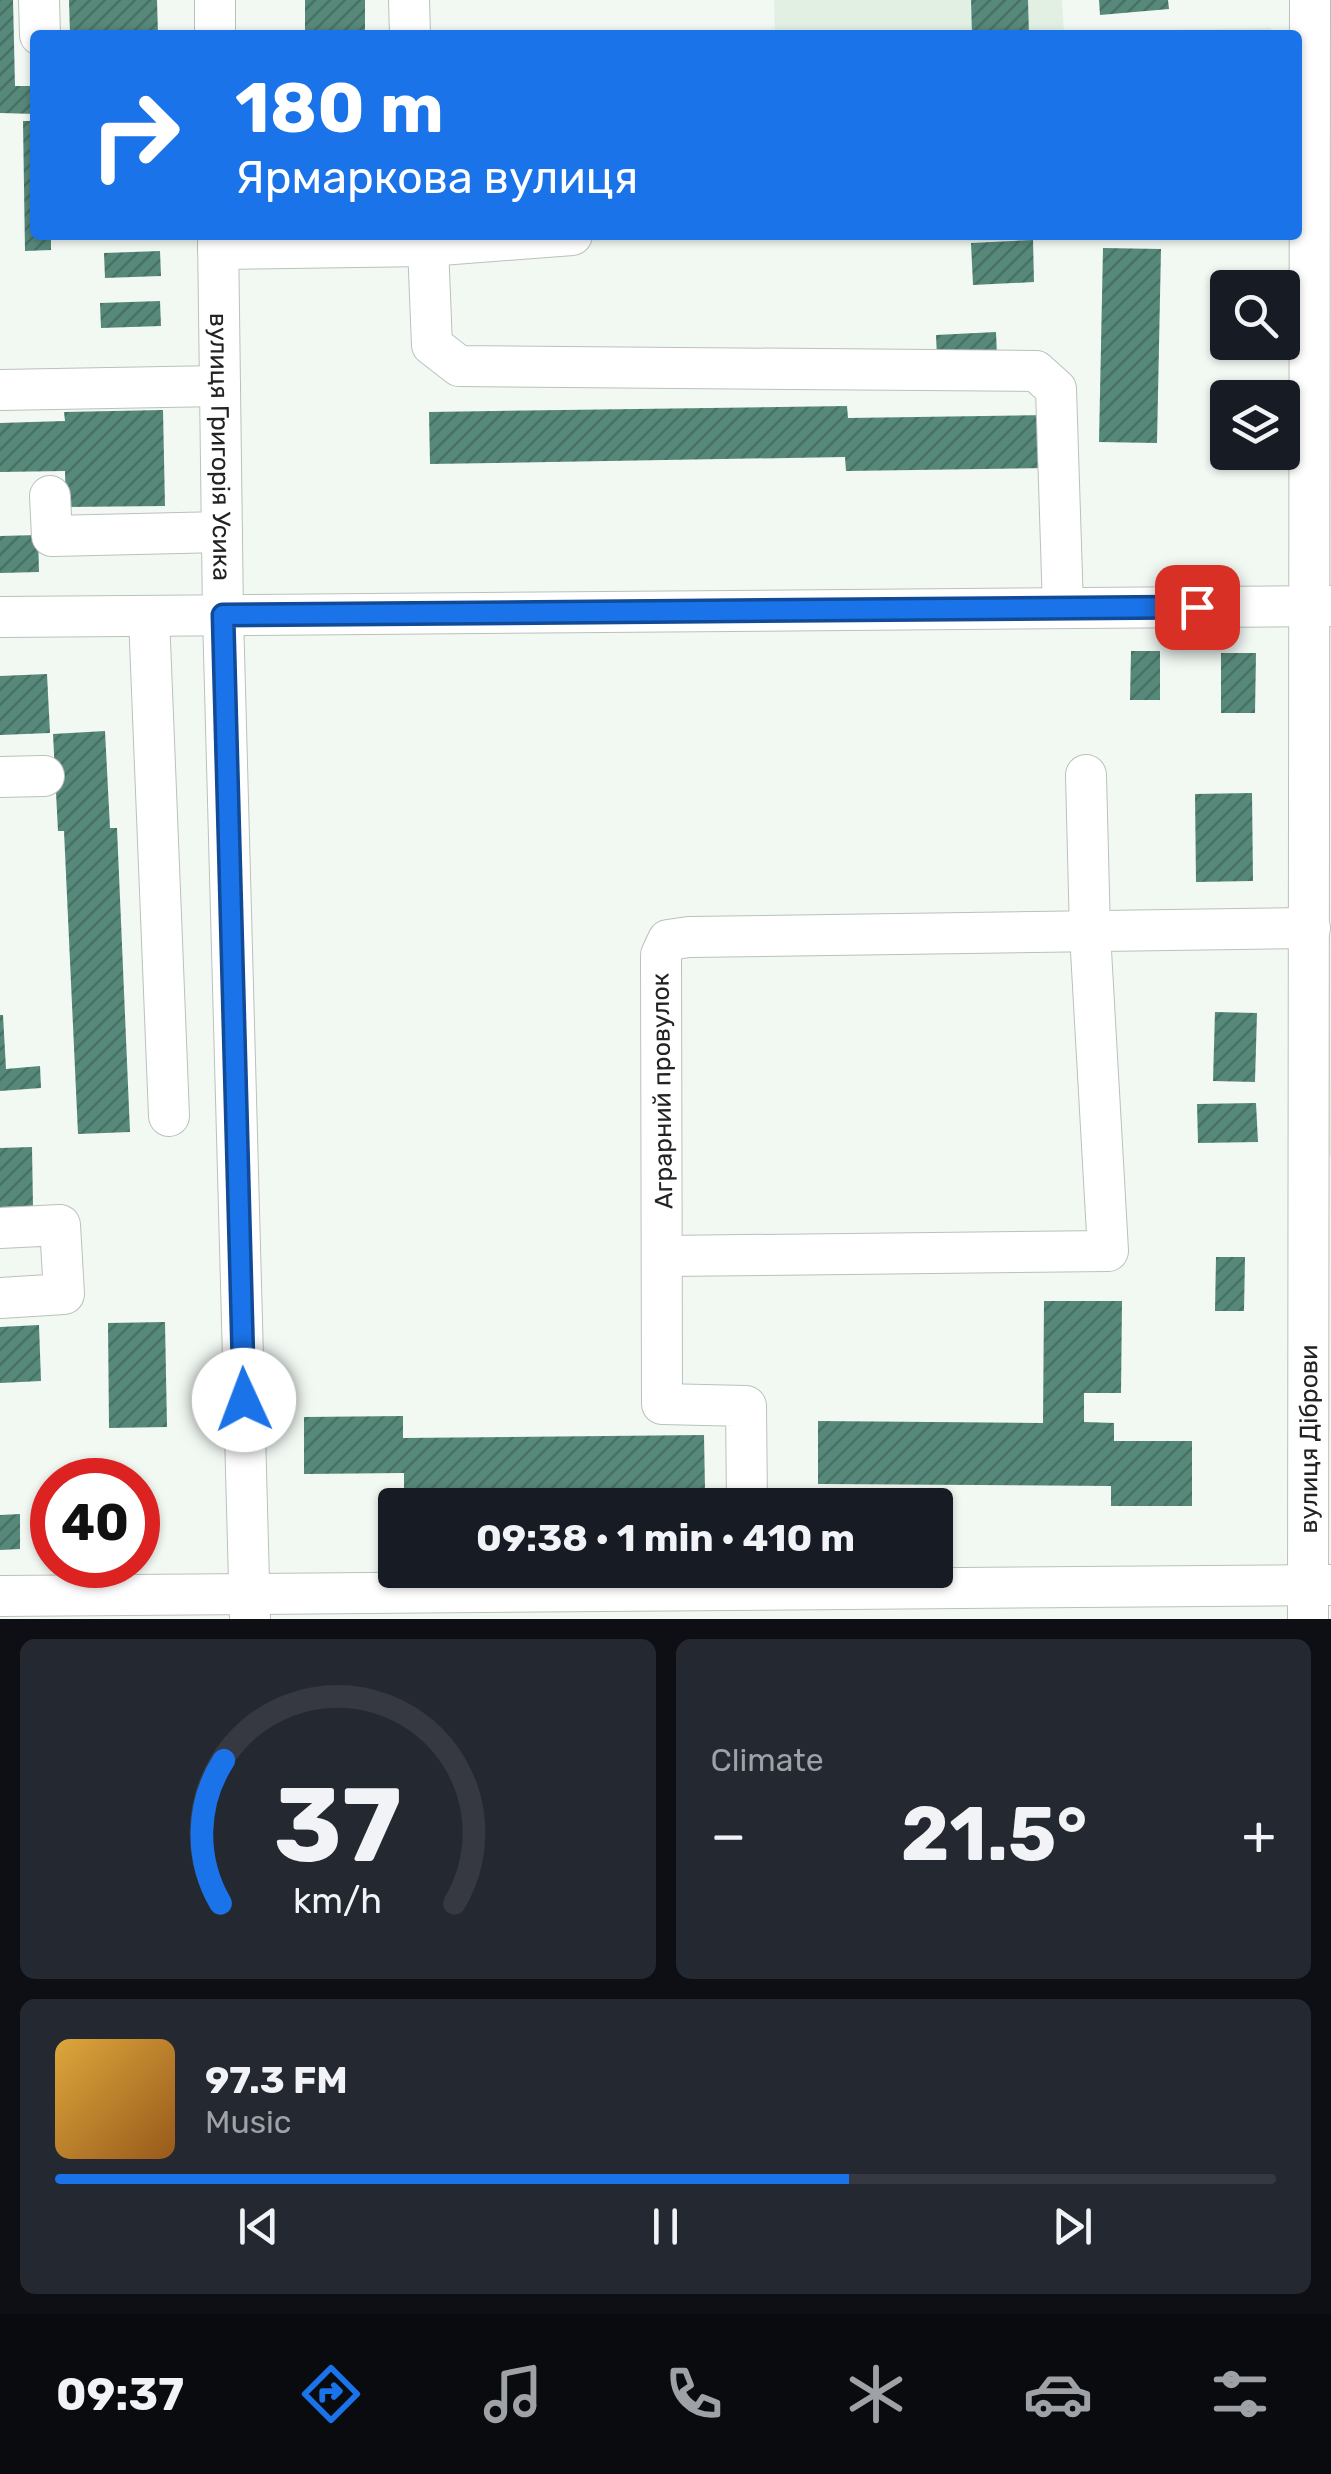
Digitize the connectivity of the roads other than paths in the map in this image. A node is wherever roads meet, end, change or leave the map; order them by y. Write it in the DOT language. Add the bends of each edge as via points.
graph roads {
  1 [pos="39,0"];
  2 [pos="215,0"];
  3 [pos="410,0"];
  4 [pos="1310,0"];
  5 [pos="40,30"];
  6 [pos="215,30"];
  7 [pos="410,30"];
  8 [pos="1306,56"];
  9 [pos="462,240"];
  10 [pos="218,242"];
  11 [pos="418,242"];
  12 [pos="220,386"];
  13 [pos="0,390"];
  14 [pos="50,496"];
  15 [pos="222,532"];
  16 [pos="1321,606"];
  17 [pos="1063,608"];
  18 [pos="223,615"];
  19 [pos="149,616"];
  20 [pos="0,617"];
  21 [pos="1086,775"];
  22 [pos="44,776"];
  23 [pos="0,778"];
  24 [pos="1310,928"];
  25 [pos="1090,933"];
  26 [pos="170,1116"];
  27 [pos="0,1228"];
  28 [pos="664,1256"];
  29 [pos="0,1298"];
  30 [pos="746,1488"];
  31 [pos="953,1586"];
  32 [pos="608,1588"];
  33 [pos="0,1596"];
  34 [pos="1315,1596"];
  35 [pos="249,1606"];
  1 -- 5 [label="street"];
  2 -- 6 [label="street"];
  3 -- 7 [label="street"];
  4 -- 8 [label="street, вулиця Діброви"];
  8 -- 16 [label="street, вулиця Діброви"];
  9 -- 11 [label="street"];
  10 -- 11 [label="street"];
  10 -- 12 [label="street, вулиця Григорія Усика"];
  11 -- 17 [label="street" via="432,345 459,366 1036,371 1056,389"];
  12 -- 13 [label="street"];
  12 -- 15 [label="street, вулиця Григорія Усика"];
  14 -- 15 [label="street" via="52,536"];
  15 -- 18 [label="street, вулиця Григорія Усика"];
  16 -- 17 [label="street"];
  16 -- 24 [label="street, вулиця Діброви"];
  17 -- 18 [label="street"];
  18 -- 19 [label="street"];
  18 -- 35 [label="street, вулиця Григорія Усика"];
  19 -- 20 [label="street"];
  19 -- 26 [label="street"];
  21 -- 25 [label="street"];
  22 -- 23 [label="street"];
  24 -- 25 [label="street, Аграрний провулок"];
  24 -- 34 [label="street, вулиця Діброви"];
  25 -- 28 [label="street, Аграрний провулок" via="668,940 661,955"];
  25 -- 28 [label="street" via="1108,1251"];
  27 -- 29 [label="street" via="60,1225 64,1294"];
  28 -- 30 [label="street, Аграрний провулок" via="662,1404 746,1406"];
  31 -- 34 [label="street"];
  32 -- 35 [label="street"];
  33 -- 35 [label="street"];
}
